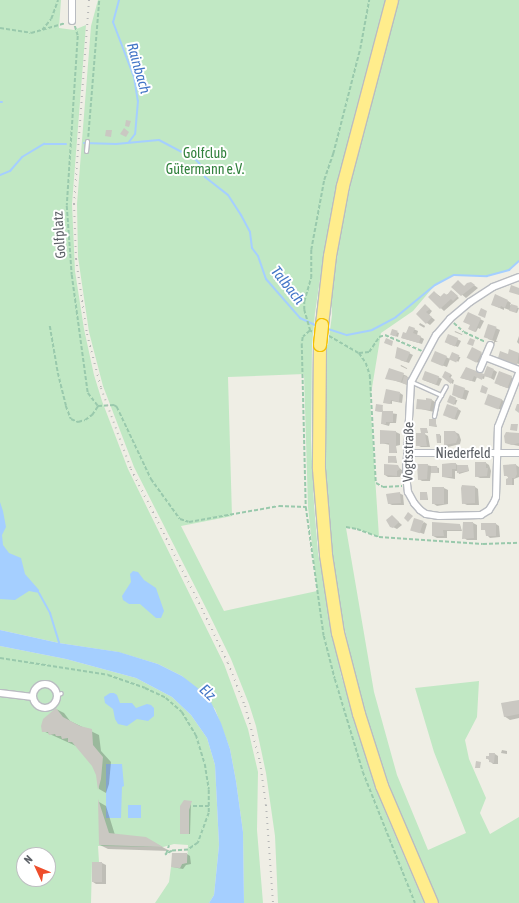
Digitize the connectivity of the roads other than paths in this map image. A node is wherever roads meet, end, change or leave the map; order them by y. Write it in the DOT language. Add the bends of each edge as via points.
graph roads {
  1 [pos="72,0"];
  2 [pos="392,0"];
  3 [pos="72,20"];
  4 [pos="87,143"];
  5 [pos="86,151"];
  6 [pos="519,277"];
  7 [pos="490,345"];
  8 [pos="485,357"];
  9 [pos="480,369"];
  10 [pos="519,372"];
  11 [pos="411,382"];
  12 [pos="446,386"];
  13 [pos="441,395"];
  14 [pos="434,416"];
  15 [pos="408,453"];
  16 [pos="497,453"];
  17 [pos="519,453"];
  18 [pos="0,693"];
  19 [pos="32,696"];
  20 [pos="432,903"];
  1 -- 3 [label="street"];
  2 -- 20 [label="highway, bridge" via="343,186 330,256 320,345 319,470 326,555 338,633 359,714 382,786"];
  4 -- 5 [label="lane"];
  6 -- 11 [label="street, Vogtsstraße" via="493,287 450,319 425,352"];
  7 -- 8 [label="street"];
  8 -- 9 [label="street"];
  8 -- 10 [label="street"];
  10 -- 16 [label="street" via="499,420"];
  11 -- 13 [label="lane"];
  11 -- 15 [label="street, Vogtsstraße"];
  12 -- 13 [label="lane, Vogtsstraße"];
  13 -- 14 [label="lane, Vogtsstraße"];
  15 -- 16 [label="street, Niederfeld"];
  15 -- 16 [label="street, Vogtsstraße" via="408,492 414,503 426,514 439,516 481,515 489,510 496,497"];
  16 -- 17 [label="street, Niederfeld"];
  18 -- 19 [label="street"];
  19 -- 19 [label="street" via="37,705 46,708 55,702 58,694 51,686 44,684 35,689"];
}
